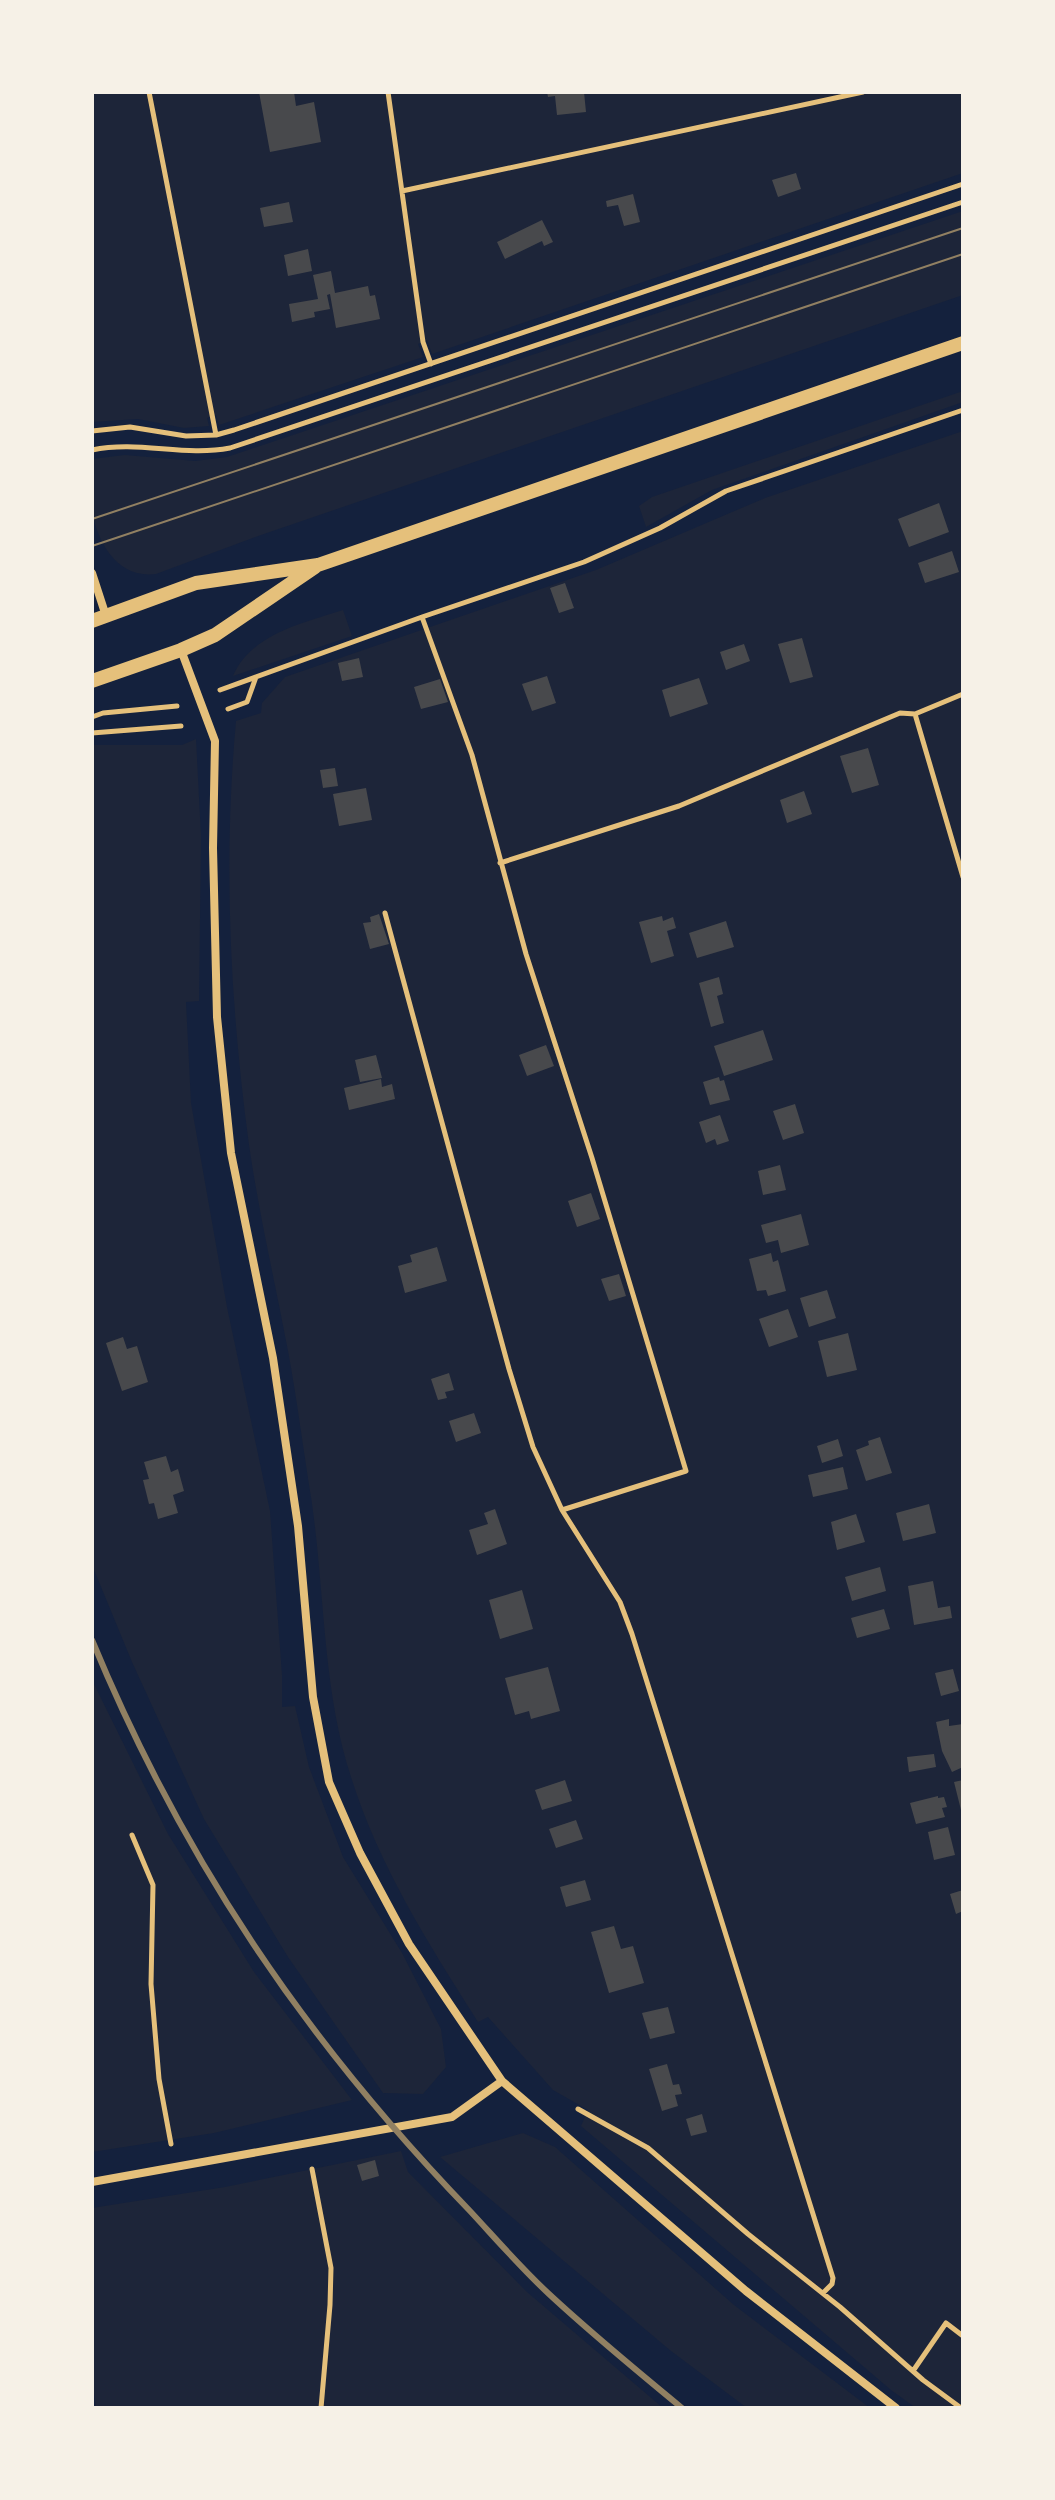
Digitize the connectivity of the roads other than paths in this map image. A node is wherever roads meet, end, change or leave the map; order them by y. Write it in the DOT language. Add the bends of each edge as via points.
graph roads {
  1 [pos="963,343"];
  2 [pos="318,565"];
  3 [pos="92,573"];
  4 [pos="99,619"];
  5 [pos="181,650"];
  6 [pos="92,681"];
  7 [pos="502,2081"];
  8 [pos="92,2182"];
  9 [pos="896,2408"];
  1 -- 2 [label="street"];
  2 -- 4 [label="street" via="196,583"];
  2 -- 5 [label="street" via="215,635"];
  3 -- 4 [label="street"];
  5 -- 6 [label="street"];
  5 -- 7 [label="street" via="215,741 217,1017 231,1153 273,1358 298,1526 313,1697 329,1782 409,1944"];
  7 -- 8 [label="street" via="452,2117"];
  7 -- 9 [label="street" via="746,2291"];
}
